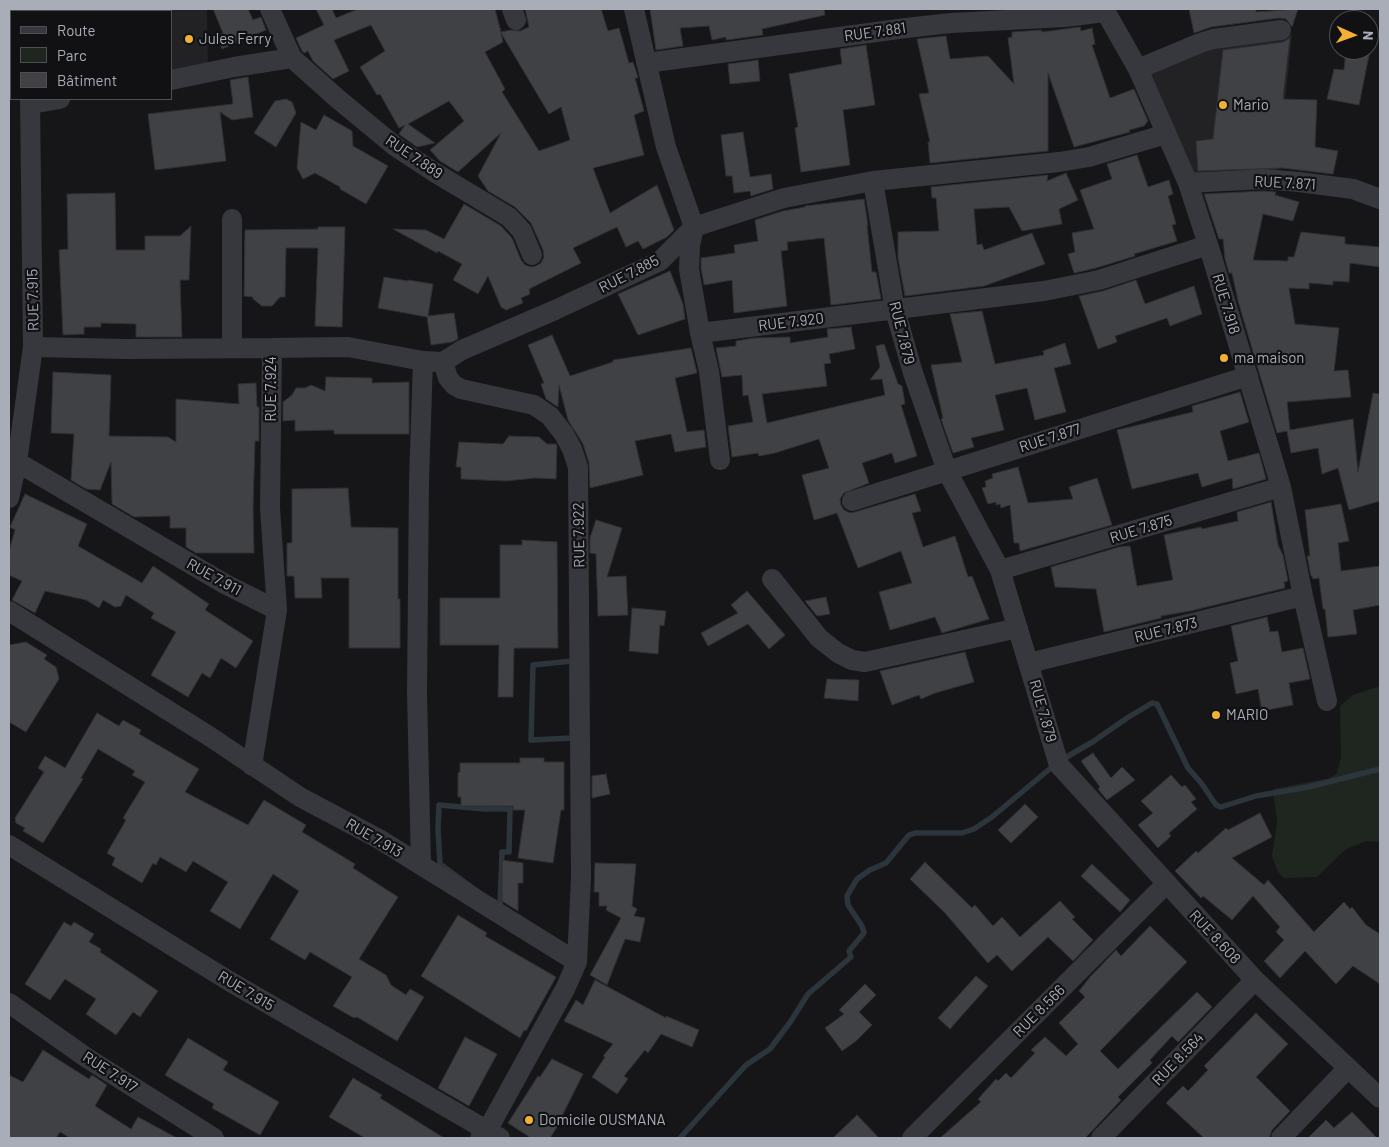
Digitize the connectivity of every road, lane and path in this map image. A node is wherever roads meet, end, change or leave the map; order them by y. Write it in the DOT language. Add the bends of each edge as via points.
graph roads {
  1 [pos="270,9"];
  2 [pos="634,9"];
  3 [pos="1104,10"];
  4 [pos="1281,30"];
  5 [pos="292,58"];
  6 [pos="646,63"];
  7 [pos="1138,69"];
  8 [pos="172,80"];
  9 [pos="45,100"];
  10 [pos="30,101"];
  11 [pos="1166,134"];
  12 [pos="873,181"];
  13 [pos="1188,184"];
  14 [pos="1380,199"];
  15 [pos="232,219"];
  16 [pos="694,227"];
  17 [pos="1208,245"];
  18 [pos="532,254"];
  19 [pos="895,310"];
  20 [pos="700,333"];
  21 [pos="33,347"];
  22 [pos="232,348"];
  23 [pos="272,348"];
  24 [pos="433,361"];
  25 [pos="1248,376"];
  26 [pos="720,460"];
  27 [pos="17,462"];
  28 [pos="947,471"];
  29 [pos="1281,487"];
  30 [pos="9,495"];
  31 [pos="852,501"];
  32 [pos="1000,570"];
  33 [pos="772,579"];
  34 [pos="1303,596"];
  35 [pos="276,610"];
  36 [pos="9,611"];
  37 [pos="1018,628"];
  38 [pos="1029,663"];
  39 [pos="1327,701"];
  40 [pos="1058,762"];
  41 [pos="252,766"];
  42 [pos="9,845"];
  43 [pos="421,865"];
  44 [pos="1166,884"];
  45 [pos="578,962"];
  46 [pos="1255,980"];
  47 [pos="9,1002"];
  48 [pos="1348,1068"];
  49 [pos="1380,1098"];
  50 [pos="489,1136"];
  51 [pos="920,1136"];
  52 [pos="214,1138"];
  53 [pos="1101,1138"];
  54 [pos="1281,1138"];
  1 -- 5 [label="street"];
  2 -- 6 [label="street"];
  3 -- 6 [label="street, RUE 7.881" via="1065,17 906,28"];
  3 -- 7 [label="street, RUE 7.918"];
  4 -- 7 [label="street" via="1213,39"];
  5 -- 8 [label="street"];
  5 -- 18 [label="street, RUE 7.889" via="396,147 509,217 522,231"];
  6 -- 16 [label="street" via="666,148"];
  7 -- 11 [label="street, RUE 7.918"];
  9 -- 10 [label="street"];
  10 -- 21 [label="street, RUE 7.915"];
  11 -- 12 [label="street" via="1059,162"];
  11 -- 13 [label="street, RUE 7.918"];
  12 -- 16 [label="street, RUE 7.885" via="784,198"];
  12 -- 19 [label="street, RUE 7.879"];
  13 -- 14 [label="street, RUE 7.871" via="1263,180 1299,182 1353,189"];
  13 -- 17 [label="street, RUE 7.918"];
  15 -- 22 [label="street"];
  16 -- 20 [label="street" via="689,269"];
  16 -- 24 [label="street, RUE 7.885" via="660,260 556,310"];
  17 -- 19 [label="street, RUE 7.920" via="1099,280 1044,291"];
  17 -- 25 [label="street, RUE 7.918"];
  19 -- 20 [label="street, RUE 7.920"];
  19 -- 28 [label="street, RUE 7.879"];
  20 -- 26 [label="street" via="709,371"];
  21 -- 22 [label="street, RUE 7.924"];
  21 -- 27 [label="street, RUE 7.915"];
  22 -- 23 [label="street, RUE 7.924"];
  23 -- 24 [label="street" via="348,348"];
  23 -- 35 [label="street, RUE 7.924" via="270,508"];
  24 -- 43 [label="street" via="419,481 417,683"];
  24 -- 45 [label="street, RUE 7.922" via="461,390 534,405 550,416 564,434 578,467 581,849"];
  25 -- 28 [label="street, RUE 7.877"];
  25 -- 29 [label="street, RUE 7.918"];
  27 -- 30 [label="street, RUE 7.915"];
  27 -- 35 [label="street, RUE 7.911" via="224,584"];
  28 -- 31 [label="street, RUE 7.877"];
  28 -- 32 [label="street, RUE 7.879"];
  29 -- 32 [label="street, RUE 7.875"];
  29 -- 34 [label="street, RUE 7.918"];
  32 -- 37 [label="street, RUE 7.879"];
  33 -- 37 [label="street" via="819,638 852,660 865,662"];
  34 -- 38 [label="street, RUE 7.873"];
  34 -- 39 [label="street, RUE 7.918"];
  35 -- 41 [label="street"];
  36 -- 41 [label="street, RUE 7.913"];
  37 -- 38 [label="street, RUE 7.879"];
  38 -- 40 [label="street, RUE 7.879"];
  40 -- 44 [label="street, RUE 8.608"];
  41 -- 43 [label="street, RUE 7.913"];
  42 -- 50 [label="street, RUE 7.915"];
  43 -- 45 [label="street, RUE 7.913"];
  44 -- 46 [label="street, RUE 8.608"];
  44 -- 51 [label="street, RUE 8.566"];
  45 -- 50 [label="street"];
  46 -- 48 [label="street, RUE 8.608"];
  46 -- 53 [label="street, RUE 8.564"];
  47 -- 52 [label="street, RUE 7.917" via="87,1058"];
  48 -- 49 [label="street, RUE 8.608"];
  48 -- 54 [label="street"];
}
